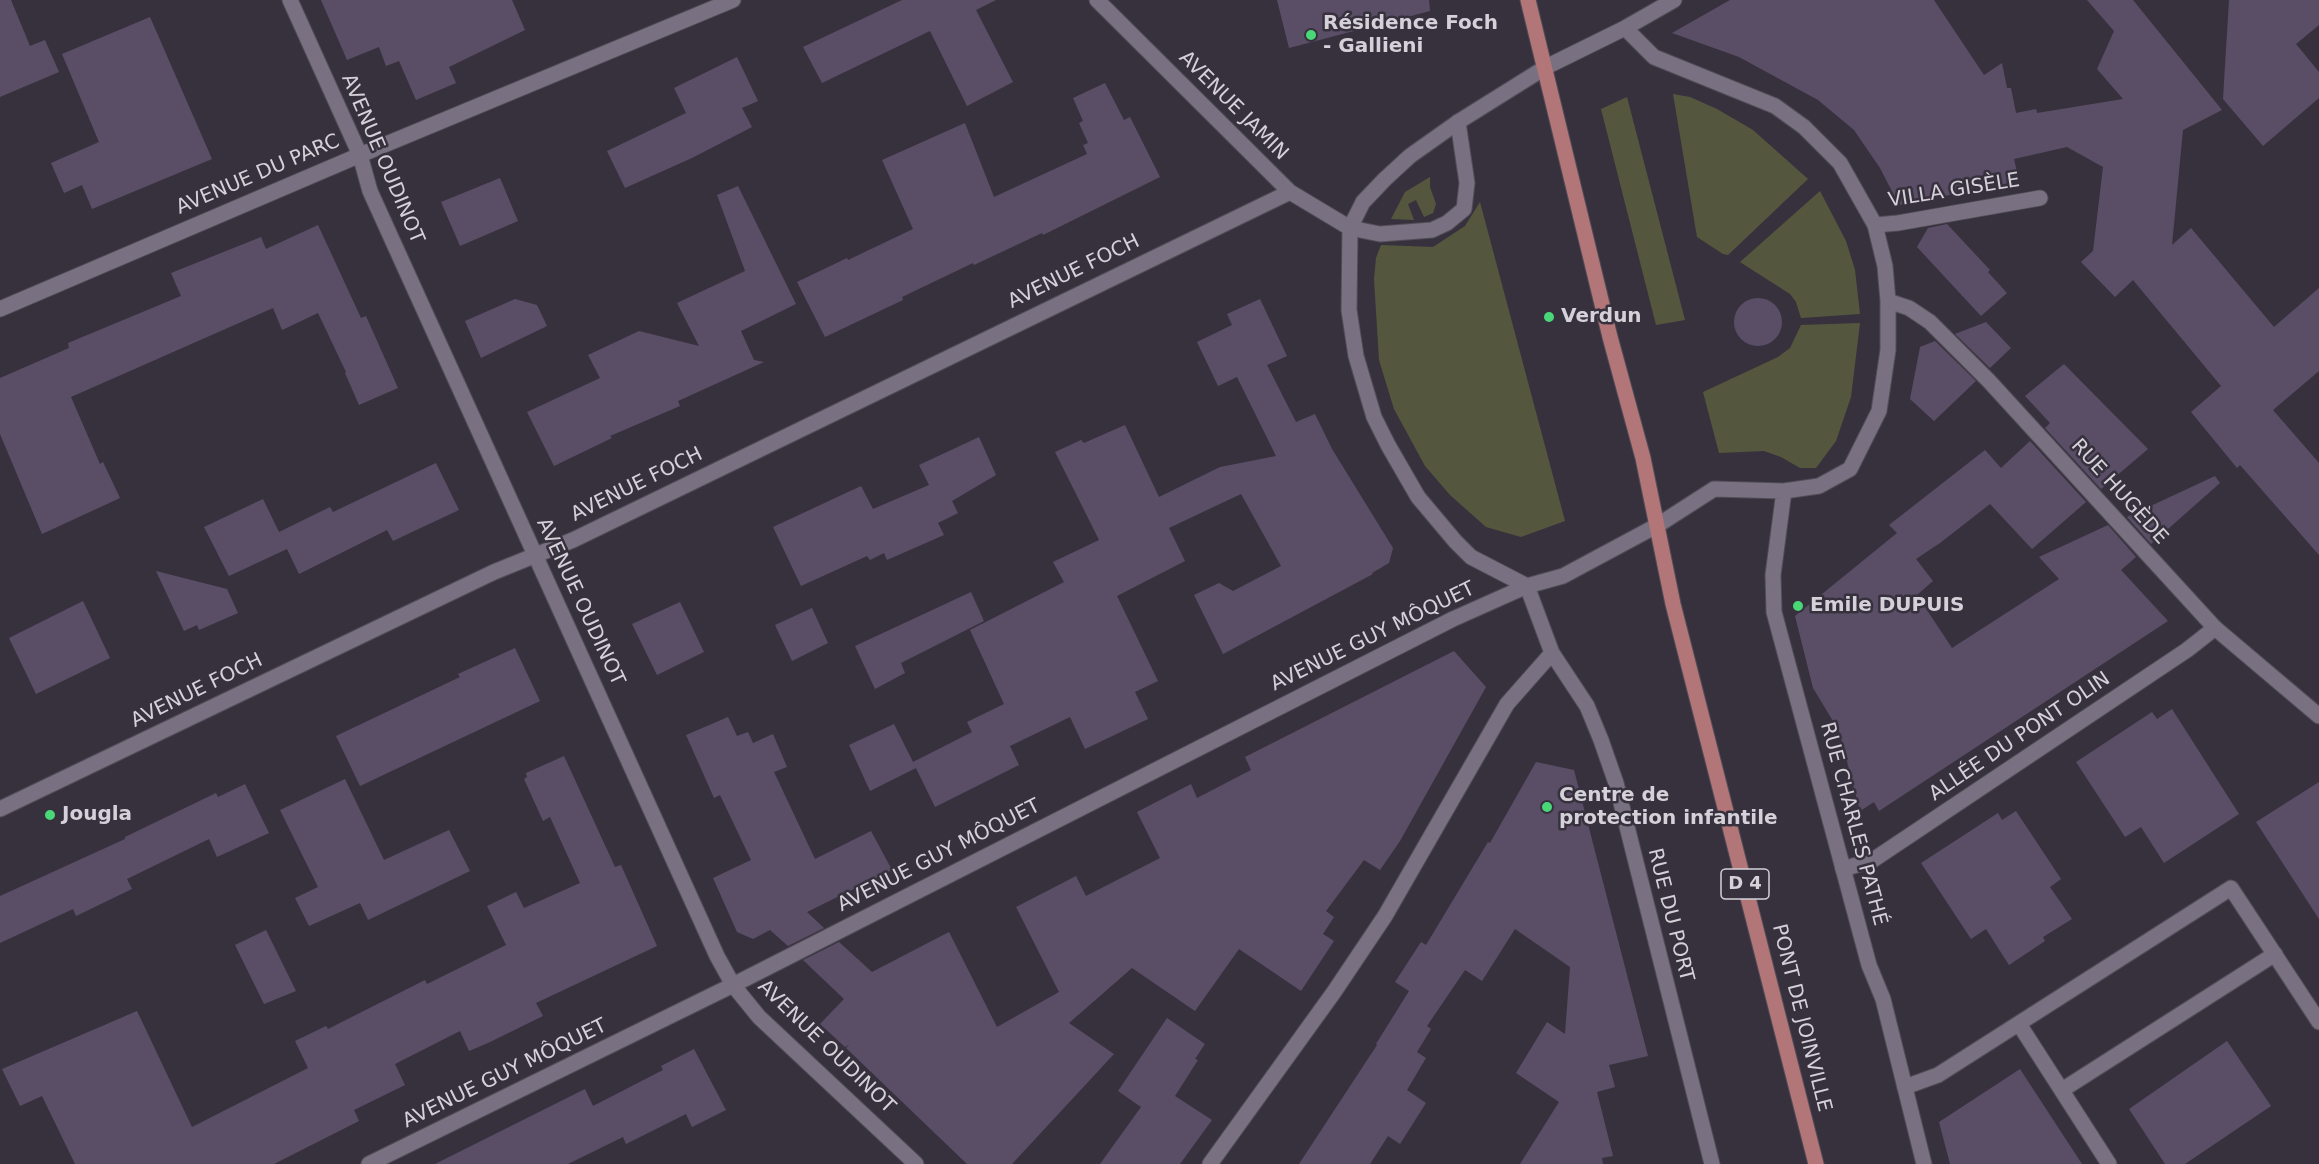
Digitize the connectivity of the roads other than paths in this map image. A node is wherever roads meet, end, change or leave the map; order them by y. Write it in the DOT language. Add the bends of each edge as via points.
graph roads {
  1 [pos="290,0"];
  2 [pos="734,0"];
  3 [pos="1097,0"];
  4 [pos="1528,0"];
  5 [pos="1674,0"];
  6 [pos="1625,28"];
  7 [pos="1545,67"];
  8 [pos="1458,122"];
  9 [pos="360,154"];
  10 [pos="1290,192"];
  11 [pos="2040,198"];
  12 [pos="1875,225"];
  13 [pos="1350,228"];
  14 [pos="1888,302"];
  15 [pos="0,309"];
  16 [pos="1784,491"];
  17 [pos="1658,525"];
  18 [pos="536,556"];
  19 [pos="1527,586"];
  20 [pos="2215,628"];
  21 [pos="1552,653"];
  22 [pos="2319,716"];
  23 [pos="0,809"];
  24 [pos="1843,869"];
  25 [pos="2275,954"];
  26 [pos="733,985"];
  27 [pos="2319,1022"];
  28 [pos="2019,1024"];
  29 [pos="1905,1087"];
  30 [pos="2061,1090"];
  31 [pos="373,1163"];
  32 [pos="916,1164"];
  33 [pos="1210,1164"];
  34 [pos="1712,1164"];
  35 [pos="1816,1164"];
  36 [pos="1924,1164"];
  37 [pos="2109,1164"];
  1 -- 9 [label="street, AVENUE OUDINOT"];
  2 -- 9 [label="street, AVENUE DU PARC"];
  3 -- 10 [label="street, AVENUE JAMIN"];
  4 -- 7 [label="main road, D 4"];
  5 -- 6 [label="street"];
  6 -- 7 [label="street"];
  6 -- 12 [label="street, AVENUE GUY MÔQUET" via="1654,57 1775,106 1804,127 1840,163"];
  7 -- 8 [label="street"];
  7 -- 17 [label="main road, D 4"];
  8 -- 13 [label="street" via="1385,179 1363,202"];
  8 -- 13 [label="street, AVENUE JAMIN" via="1467,183 1464,209 1432,230 1380,234"];
  9 -- 15 [label="street, AVENUE DU PARC"];
  9 -- 18 [label="street, AVENUE OUDINOT" via="370,191"];
  10 -- 13 [label="street, AVENUE JAMIN"];
  10 -- 18 [label="street, AVENUE FOCH"];
  11 -- 12 [label="street, VILLA GISÈLE"];
  12 -- 14 [label="street, AVENUE GUY MÔQUET" via="1885,266"];
  13 -- 19 [label="street" via="1349,310 1365,392 1383,435 1418,497 1455,541 1471,557"];
  14 -- 16 [label="street, AVENUE GUY MÔQUET" via="1888,350 1879,411 1851,470 1819,486"];
  14 -- 20 [label="street, RUE HUGÈDE" via="1909,308 1956,347"];
  16 -- 17 [label="street, AVENUE GUY MÔQUET" via="1714,489"];
  16 -- 24 [label="street, RUE CHARLES PATHÉ" via="1773,575 1774,612"];
  17 -- 19 [label="street, AVENUE GUY MÔQUET" via="1563,576"];
  17 -- 35 [label="main road, PONT DE JOINVILLE / D 4" via="1673,604"];
  18 -- 23 [label="street, AVENUE FOCH" via="494,572"];
  18 -- 26 [label="street, AVENUE OUDINOT"];
  19 -- 21 [label="street, RUE DU PORT"];
  19 -- 26 [label="street, AVENUE GUY MÔQUET" via="1402,644"];
  20 -- 22 [label="street, RUE HUGÈDE"];
  20 -- 24 [label="street, ALLÉE DU PONT OLIN" via="1873,861"];
  21 -- 33 [label="street" via="1507,704 1385,916"];
  21 -- 34 [label="street, RUE DU PORT" via="1587,706 1616,783"];
  24 -- 29 [label="street, RUE CHARLES PATHÉ"];
  25 -- 27 [label="street"];
  25 -- 28 [label="street" via="2231,888"];
  25 -- 30 [label="street"];
  26 -- 31 [label="street, AVENUE GUY MÔQUET"];
  26 -- 32 [label="street, AVENUE OUDINOT" via="759,1017"];
  28 -- 29 [label="street" via="1938,1075"];
  28 -- 30 [label="street"];
  29 -- 36 [label="street, RUE CHARLES PATHÉ"];
  30 -- 37 [label="street"];
}
